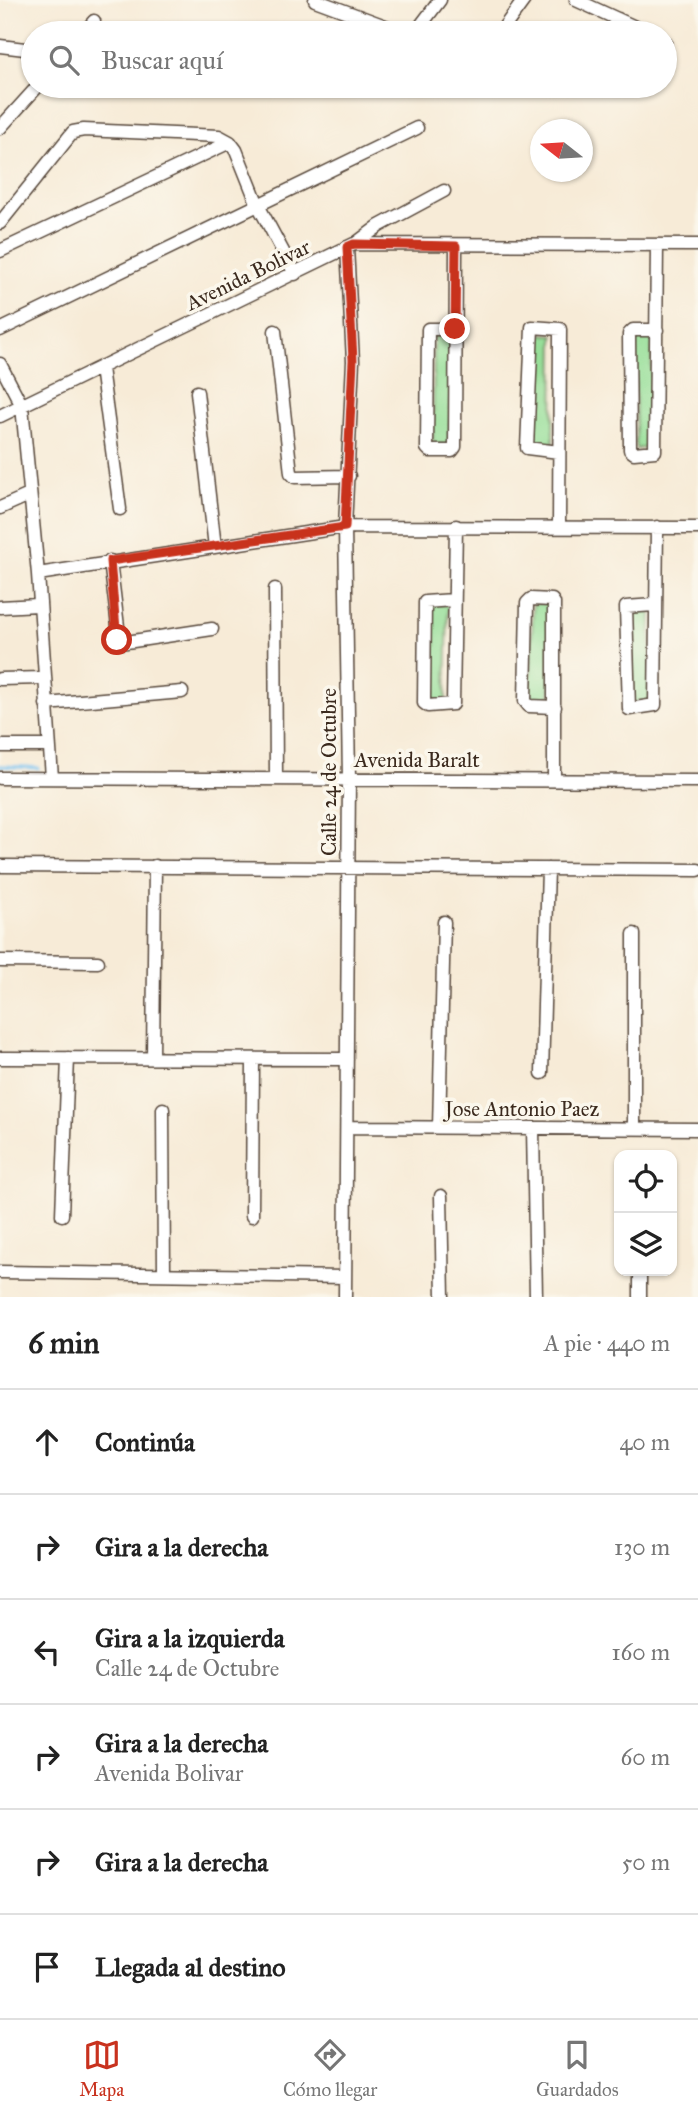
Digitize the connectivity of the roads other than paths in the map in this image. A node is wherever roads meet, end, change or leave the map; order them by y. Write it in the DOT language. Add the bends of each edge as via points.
graph roads {
  1 [pos="316,0"];
  2 [pos="440,0"];
  3 [pos="524,0"];
  4 [pos="576,0"];
  5 [pos="618,19"];
  6 [pos="372,21"];
  7 [pos="424,21"];
  8 [pos="509,21"];
  9 [pos="622,21"];
  10 [pos="0,46"];
  11 [pos="21,49"];
  12 [pos="27,98"];
  13 [pos="1,126"];
  14 [pos="417,128"];
  15 [pos="230,142"];
  16 [pos="444,191"];
  17 [pos="258,205"];
  18 [pos="0,223"];
  19 [pos="657,245"];
  20 [pos="698,245"];
  21 [pos="351,246"];
  22 [pos="456,246"];
  23 [pos="0,251"];
  24 [pos="295,274"];
  25 [pos="455,329"];
  26 [pos="0,330"];
  27 [pos="657,330"];
  28 [pos="275,331"];
  29 [pos="0,364"];
  30 [pos="101,368"];
  31 [pos="197,392"];
  32 [pos="22,406"];
  33 [pos="0,416"];
  34 [pos="559,452"];
  35 [pos="348,476"];
  36 [pos="29,495"];
  37 [pos="0,508"];
  38 [pos="120,509"];
  39 [pos="456,526"];
  40 [pos="345,527"];
  41 [pos="559,527"];
  42 [pos="657,527"];
  43 [pos="698,528"];
  44 [pos="215,547"];
  45 [pos="110,561"];
  46 [pos="38,574"];
  47 [pos="275,589"];
  48 [pos="453,600"];
  49 [pos="38,605"];
  50 [pos="654,605"];
  51 [pos="0,607"];
  52 [pos="212,629"];
  53 [pos="44,678"];
  54 [pos="0,679"];
  55 [pos="182,692"];
  56 [pos="46,704"];
  57 [pos="555,707"];
  58 [pos="0,746"];
  59 [pos="49,746"];
  60 [pos="0,778"];
  61 [pos="52,778"];
  62 [pos="276,779"];
  63 [pos="349,779"];
  64 [pos="554,780"];
  65 [pos="698,781"];
  66 [pos="0,866"];
  67 [pos="155,866"];
  68 [pos="348,867"];
  69 [pos="548,869"];
  70 [pos="698,870"];
  71 [pos="444,922"];
  72 [pos="634,934"];
  73 [pos="0,961"];
  74 [pos="98,962"];
  75 [pos="0,1058"];
  76 [pos="68,1058"];
  77 [pos="153,1058"];
  78 [pos="253,1059"];
  79 [pos="347,1059"];
  80 [pos="542,1073"];
  81 [pos="163,1109"];
  82 [pos="346,1127"];
  83 [pos="439,1128"];
  84 [pos="533,1128"];
  85 [pos="634,1129"];
  86 [pos="698,1129"];
  87 [pos="441,1196"];
  88 [pos="62,1215"];
  89 [pos="251,1216"];
  90 [pos="0,1272"];
  91 [pos="163,1274"];
  92 [pos="640,1276"];
  93 [pos="345,1277"];
  94 [pos="345,1297"];
  95 [pos="443,1297"];
  96 [pos="536,1297"];
  97 [pos="640,1297"];
  1 -- 6 [label="street"];
  2 -- 7 [label="street"];
  3 -- 8 [label="street"];
  4 -- 5 [label="street"];
  5 -- 9 [label="street"];
  10 -- 11 [label="street"];
  12 -- 13 [label="street"];
  14 -- 17 [label="street"];
  15 -- 17 [label="street"];
  15 -- 18 [label="street" via="219,136 73,132"];
  15 -- 23 [label="street"];
  16 -- 21 [label="street"];
  17 -- 24 [label="street"];
  17 -- 26 [label="street"];
  19 -- 20 [label="street, Avenida Bolivar"];
  19 -- 22 [label="street, Avenida Bolivar"];
  19 -- 27 [label="street"];
  21 -- 22 [label="street, Avenida Bolivar"];
  21 -- 24 [label="street, Avenida Bolivar"];
  21 -- 35 [label="street, Calle 24 de Octubre"];
  22 -- 25 [label="street"];
  24 -- 30 [label="street, Avenida Bolivar"];
  25 -- 25 [label="street" via="455,447 430,451 428,331"];
  27 -- 27 [label="street" via="655,451 634,453 630,450 629,334"];
  28 -- 35 [label="street" via="291,473 295,477"];
  29 -- 32 [label="street"];
  30 -- 32 [label="street, Avenida Bolivar"];
  30 -- 38 [label="street"];
  31 -- 44 [label="street"];
  32 -- 33 [label="street, Avenida Bolivar"];
  32 -- 36 [label="street"];
  34 -- 34 [label="street" via="560,329 532,327 527,448"];
  34 -- 41 [label="street"];
  35 -- 40 [label="street, Calle 24 de Octubre"];
  36 -- 37 [label="street"];
  36 -- 46 [label="street"];
  39 -- 40 [label="street"];
  39 -- 41 [label="street"];
  39 -- 48 [label="street"];
  40 -- 44 [label="street"];
  40 -- 63 [label="street, Calle 24 de Octubre"];
  41 -- 42 [label="street"];
  42 -- 43 [label="street"];
  42 -- 50 [label="street"];
  44 -- 45 [label="street"];
  45 -- 46 [label="street"];
  45 -- 52 [label="street" via="120,643"];
  46 -- 49 [label="street"];
  47 -- 62 [label="street"];
  48 -- 48 [label="street" via="453,704 428,706 424,703 425,602"];
  49 -- 51 [label="street"];
  49 -- 53 [label="street"];
  50 -- 50 [label="street" via="655,705 629,709 626,607"];
  53 -- 54 [label="street"];
  53 -- 56 [label="street"];
  55 -- 56 [label="street"];
  56 -- 59 [label="street"];
  57 -- 57 [label="street" via="554,603 531,599 527,603 525,701 529,706"];
  57 -- 64 [label="street"];
  58 -- 59 [label="street"];
  59 -- 61 [label="street"];
  60 -- 61 [label="street, Avenida Baralt"];
  61 -- 62 [label="street, Avenida Baralt"];
  62 -- 63 [label="street, Avenida Baralt"];
  63 -- 64 [label="street, Avenida Baralt"];
  63 -- 68 [label="street, Calle 24 de Octubre"];
  64 -- 65 [label="street, Avenida Baralt"];
  66 -- 67 [label="street"];
  67 -- 68 [label="street"];
  67 -- 77 [label="street"];
  68 -- 69 [label="street"];
  68 -- 79 [label="street, Calle 24 de Octubre"];
  69 -- 70 [label="street"];
  69 -- 80 [label="street"];
  71 -- 83 [label="street"];
  72 -- 85 [label="street"];
  73 -- 74 [label="street"];
  75 -- 76 [label="street"];
  76 -- 77 [label="street"];
  76 -- 88 [label="street"];
  77 -- 78 [label="street"];
  78 -- 79 [label="street"];
  78 -- 89 [label="street"];
  79 -- 82 [label="street, Calle 24 de Octubre"];
  81 -- 91 [label="street"];
  82 -- 83 [label="street, Jose Antonio Paez"];
  82 -- 93 [label="street, Calle 24 de Octubre"];
  83 -- 84 [label="street, Jose Antonio Paez"];
  84 -- 85 [label="street, Jose Antonio Paez"];
  84 -- 96 [label="street"];
  85 -- 86 [label="street, Jose Antonio Paez"];
  87 -- 95 [label="street"];
  90 -- 91 [label="street"];
  91 -- 93 [label="street"];
  92 -- 97 [label="street"];
  93 -- 94 [label="street, Calle 24 de Octubre"];
}
